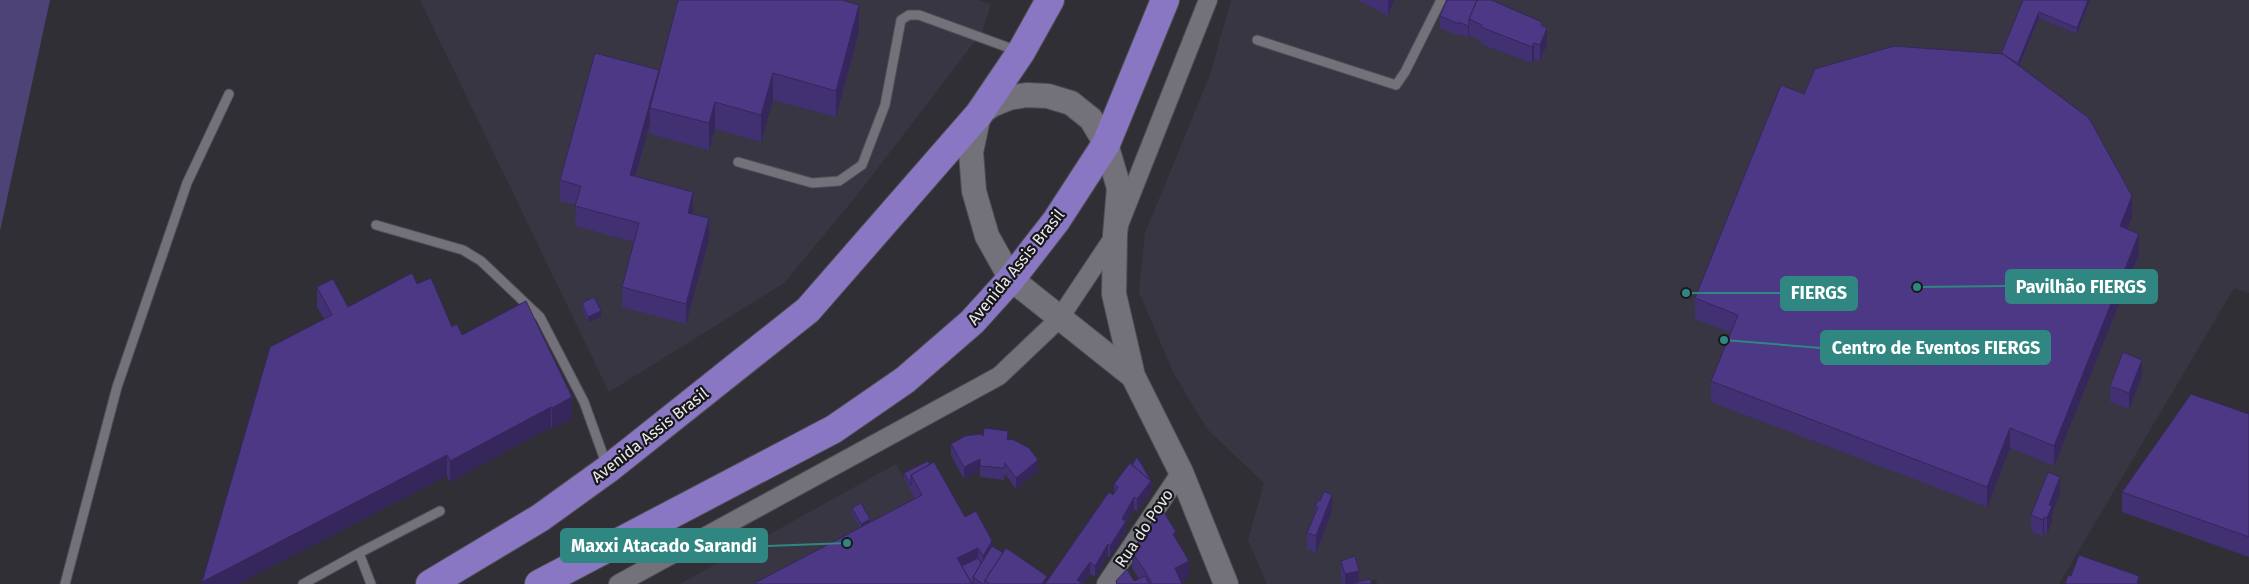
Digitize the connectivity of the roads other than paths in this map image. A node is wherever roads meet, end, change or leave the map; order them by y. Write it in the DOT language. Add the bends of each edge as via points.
graph roads {
  1 [pos="1050,0"];
  2 [pos="1165,0"];
  3 [pos="1208,0"];
  4 [pos="1441,0"];
  5 [pos="1257,40"];
  6 [pos="1021,52"];
  7 [pos="229,94"];
  8 [pos="979,114"];
  9 [pos="1106,144"];
  10 [pos="738,162"];
  11 [pos="376,225"];
  12 [pos="1115,235"];
  13 [pos="1011,279"];
  14 [pos="1059,319"];
  15 [pos="1133,376"];
  16 [pos="608,469"];
  17 [pos="1181,472"];
  18 [pos="440,511"];
  19 [pos="359,553"];
  20 [pos="65,584"];
  21 [pos="304,584"];
  22 [pos="371,584"];
  23 [pos="430,584"];
  24 [pos="539,584"];
  25 [pos="618,584"];
  26 [pos="1106,584"];
  27 [pos="1226,584"];
  1 -- 6 [label="main road, Avenida Assis Brasil"];
  2 -- 9 [label="main road, Avenida Assis Brasil"];
  3 -- 12 [label="street"];
  4 -- 5 [label="lane" via="1396,85"];
  6 -- 8 [label="main road, Avenida Assis Brasil"];
  6 -- 10 [label="lane" via="919,15 909,15 901,20 885,104 862,165 839,181 812,183"];
  7 -- 20 [label="lane" via="187,183 117,387"];
  8 -- 9 [label="main road" via="1009,98 1048,96 1071,103 1091,118"];
  8 -- 13 [label="main road" via="971,152 974,191 987,236"];
  8 -- 16 [label="main road, Avenida Assis Brasil" via="808,310"];
  9 -- 12 [label="main road" via="1119,188"];
  9 -- 13 [label="main road, Avenida Assis Brasil" via="1056,221"];
  11 -- 16 [label="lane" via="463,250 481,261 540,317 584,402"];
  12 -- 14 [label="street"];
  12 -- 15 [label="main road" via="1114,294"];
  13 -- 14 [label="main road"];
  13 -- 24 [label="main road, Avenida Assis Brasil" via="972,322 927,362 834,429"];
  14 -- 15 [label="main road"];
  14 -- 25 [label="street" via="998,376"];
  15 -- 17 [label="main road"];
  16 -- 23 [label="main road, Avenida Assis Brasil" via="540,518"];
  17 -- 26 [label="street, Rua do Povo"];
  17 -- 27 [label="main road"];
  18 -- 19 [label="lane"];
  19 -- 21 [label="lane"];
  19 -- 22 [label="lane"];
}
